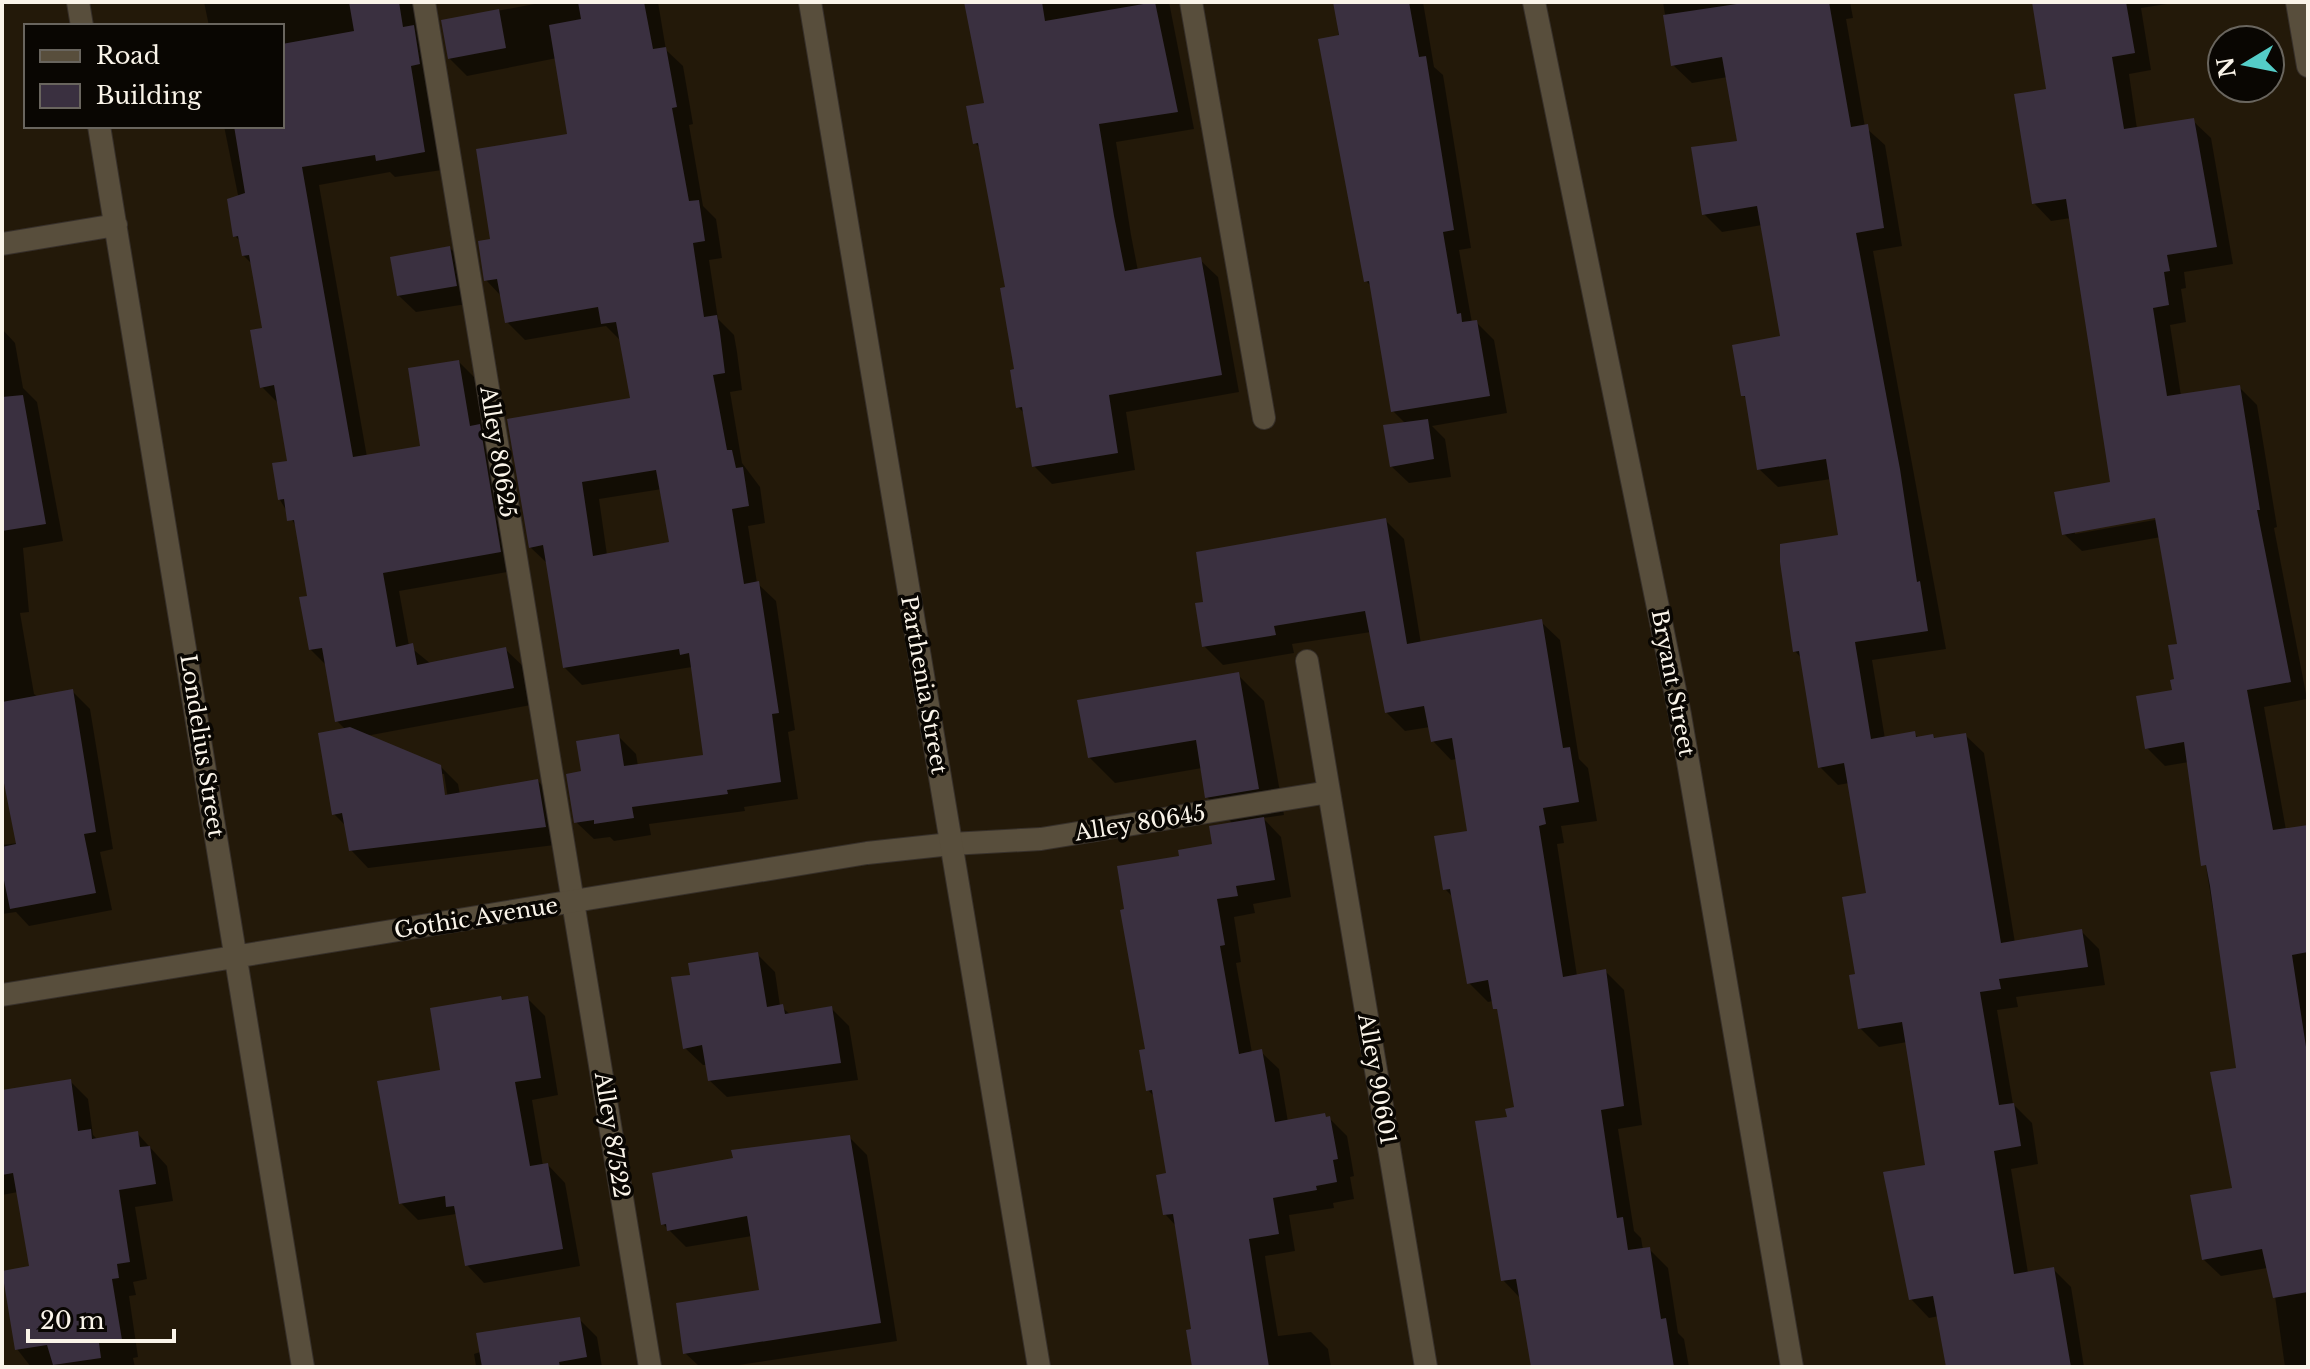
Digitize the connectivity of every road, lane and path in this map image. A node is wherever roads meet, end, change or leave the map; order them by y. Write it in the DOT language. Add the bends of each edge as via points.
graph roads {
  1 [pos="78,2"];
  2 [pos="424,2"];
  3 [pos="810,2"];
  4 [pos="1191,2"];
  5 [pos="1534,2"];
  6 [pos="2297,2"];
  7 [pos="82,24"];
  8 [pos="2308,66"];
  9 [pos="99,128"];
  10 [pos="116,225"];
  11 [pos="2,244"];
  12 [pos="1264,418"];
  13 [pos="1307,661"];
  14 [pos="1329,792"];
  15 [pos="951,844"];
  16 [pos="573,902"];
  17 [pos="236,957"];
  18 [pos="2,995"];
  19 [pos="303,1367"];
  20 [pos="650,1367"];
  21 [pos="1039,1367"];
  22 [pos="1426,1367"];
  23 [pos="1792,1367"];
  1 -- 7 [label="street"];
  2 -- 16 [label="street, Alley 80625"];
  3 -- 15 [label="street, Parthenia Street"];
  4 -- 12 [label="street"];
  5 -- 23 [label="street, Bryant Street" via="1680,715"];
  6 -- 8 [label="street"];
  9 -- 10 [label="street, Londelius Street"];
  10 -- 11 [label="street"];
  10 -- 17 [label="street, Londelius Street"];
  13 -- 14 [label="street, Alley 90601"];
  14 -- 15 [label="street, Alley 80645" via="1041,839"];
  14 -- 22 [label="street, Alley 90601"];
  15 -- 16 [label="street, Gothic Avenue"];
  15 -- 21 [label="street, Parthenia Street"];
  16 -- 17 [label="street, Gothic Avenue"];
  16 -- 20 [label="street, Alley 87522"];
  17 -- 18 [label="street, Gothic Avenue"];
  17 -- 19 [label="street, Londelius Street"];
}
